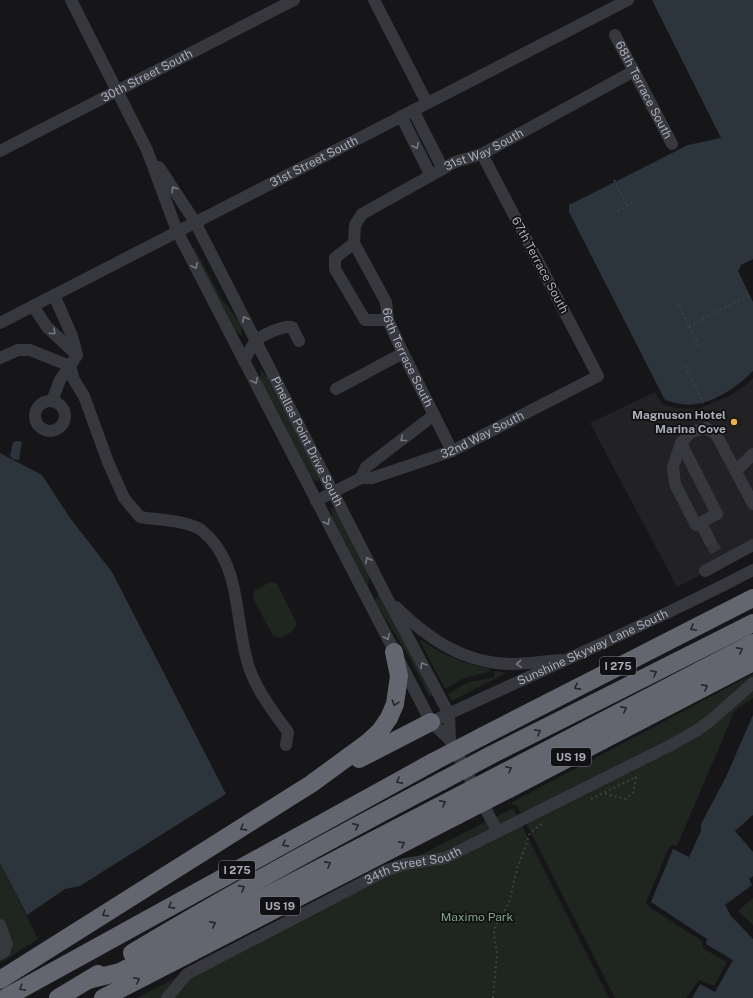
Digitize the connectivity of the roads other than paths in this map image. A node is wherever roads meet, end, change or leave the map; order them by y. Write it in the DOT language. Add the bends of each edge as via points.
graph roads {
  1 [pos="71,0"];
  2 [pos="294,0"];
  3 [pos="374,0"];
  4 [pos="628,0"];
  5 [pos="615,35"];
  6 [pos="634,71"];
  7 [pos="117,90"];
  8 [pos="427,102"];
  9 [pos="413,110"];
  10 [pos="401,116"];
  11 [pos="672,144"];
  12 [pos="147,150"];
  13 [pos="0,151"];
  14 [pos="482,154"];
  15 [pos="443,169"];
  16 [pos="431,176"];
  17 [pos="195,222"];
  18 [pos="178,231"];
  19 [pos="354,243"];
  20 [pos="54,294"];
  21 [pos="33,306"];
  22 [pos="388,320"];
  23 [pos="0,323"];
  24 [pos="256,341"];
  25 [pos="299,341"];
  26 [pos="403,353"];
  27 [pos="77,355"];
  28 [pos="0,358"];
  29 [pos="244,361"];
  30 [pos="70,366"];
  31 [pos="598,376"];
  32 [pos="336,389"];
  33 [pos="52,401"];
  34 [pos="434,415"];
  35 [pos="681,443"];
  36 [pos="452,451"];
  37 [pos="379,457"];
  38 [pos="752,459"];
  39 [pos="736,471"];
  40 [pos="387,473"];
  41 [pos="360,478"];
  42 [pos="334,492"];
  43 [pos="316,502"];
  44 [pos="753,504"];
  45 [pos="701,522"];
  46 [pos="710,541"];
  47 [pos="753,545"];
  48 [pos="753,570"];
  49 [pos="705,571"];
  50 [pos="377,577"];
  51 [pos="385,594"];
  52 [pos="366,598"];
  53 [pos="753,598"];
  54 [pos="753,623"];
  55 [pos="753,643"];
  56 [pos="394,652"];
  57 [pos="572,659"];
  58 [pos="753,662"];
  59 [pos="753,683"];
  60 [pos="449,714"];
  61 [pos="431,722"];
  62 [pos="450,740"];
  63 [pos="286,745"];
  64 [pos="311,784"];
  65 [pos="474,786"];
  66 [pos="497,831"];
  67 [pos="0,925"];
  68 [pos="0,954"];
  69 [pos="0,980"];
  70 [pos="88,980"];
  71 [pos="5,998"];
  72 [pos="58,998"];
  73 [pos="103,998"];
  74 [pos="167,998"];
  1 -- 7 [label="street, Pinellas Point Drive South"];
  2 -- 7 [label="street, 30th Street South"];
  3 -- 8 [label="street"];
  4 -- 8 [label="street, 31st Street South"];
  5 -- 6 [label="street, 68th Terrace South"];
  6 -- 11 [label="street, 68th Terrace South"];
  6 -- 14 [label="street, 31st Way South"];
  7 -- 12 [label="street, Pinellas Point Drive South"];
  7 -- 13 [label="street, 30th Street South"];
  8 -- 9 [label="street, 31st Street South"];
  9 -- 10 [label="street, 31st Street South"];
  9 -- 15 [label="street"];
  10 -- 16 [label="street, one-way"];
  10 -- 17 [label="street, 31st Street South"];
  17 -- 12 [label="street, Pinellas Point Drive South, one-way"];
  12 -- 18 [label="street, Pinellas Point Drive South"];
  14 -- 15 [label="street, 31st Way South" via="455,162"];
  14 -- 31 [label="street, 67th Terrace South"];
  15 -- 16 [label="street, 31st Way South"];
  16 -- 19 [label="street, 31st Way South" via="362,214 355,225"];
  17 -- 18 [label="street, 31st Street South"];
  24 -- 17 [label="street, Pinellas Point Drive South, one-way"];
  18 -- 20 [label="street, 31st Street South"];
  18 -- 29 [label="street, Pinellas Point Drive South, one-way"];
  19 -- 22 [label="street, 66th Terrace South" via="386,302"];
  19 -- 22 [label="street" via="335,258 335,269 365,320"];
  20 -- 21 [label="street, 31st Street South"];
  20 -- 27 [label="street" via="72,336"];
  21 -- 23 [label="street, 31st Street South"];
  21 -- 27 [label="street, one-way" via="47,327"];
  22 -- 26 [label="street, 66th Terrace South"];
  24 -- 25 [label="street" via="287,326 292,327"];
  24 -- 29 [label="street"];
  24 -- 42 [label="street, Pinellas Point Drive South"];
  26 -- 32 [label="street"];
  26 -- 34 [label="street, 66th Terrace South"];
  27 -- 30 [label="street"];
  28 -- 30 [label="street" via="18,350 30,350"];
  29 -- 43 [label="street, Pinellas Point Drive South, one-way"];
  30 -- 33 [label="street" via="60,380"];
  30 -- 63 [label="street" via="124,498 140,517 200,529 216,545 236,594 250,670 264,697 288,732"];
  31 -- 36 [label="street, 32nd Way South"];
  34 -- 36 [label="street, 66th Terrace South"];
  34 -- 37 [label="street, 32nd Way South, one-way"];
  35 -- 39 [label="street" via="691,432 706,428 716,434"];
  35 -- 45 [label="street" via="673,467 676,484 696,525"];
  35 -- 45 [label="street" via="717,514"];
  36 -- 40 [label="street, 32nd Way South"];
  37 -- 40 [label="street"];
  37 -- 41 [label="street, 32nd Way South" via="366,467"];
  38 -- 39 [label="street"];
  39 -- 44 [label="street"];
  40 -- 41 [label="street, 32nd Way South" via="372,478"];
  41 -- 42 [label="street, 32nd Way South"];
  42 -- 43 [label="street, 32nd Way South"];
  50 -- 42 [label="street, Pinellas Point Drive South, one-way"];
  43 -- 52 [label="street, Pinellas Point Drive South, one-way"];
  45 -- 46 [label="street"];
  47 -- 49 [label="street" via="719,558"];
  48 -- 57 [label="street, Sunshine Skyway Lane South"];
  50 -- 51 [label="street, Pinellas Point Drive South"];
  50 -- 52 [label="street" via="374,589"];
  57 -- 51 [label="street, one-way" via="512,664 463,655 422,631"];
  60 -- 51 [label="street, Pinellas Point Drive South, one-way"];
  52 -- 56 [label="street, Pinellas Point Drive South, one-way"];
  53 -- 71 [label="highway, I 275, one-way, bridge" via="433,762"];
  70 -- 54 [label="highway, I 275, one-way, bridge" via="202,910 330,839"];
  65 -- 55 [label="highway, one-way"];
  56 -- 61 [label="street, Pinellas Point Drive South"];
  56 -- 64 [label="highway, one-way" via="399,688 389,718 367,743"];
  57 -- 60 [label="street, Sunshine Skyway Lane South"];
  73 -- 58 [label="highway, US 19, one-way, bridge"];
  59 -- 66 [label="street, 34th Street South" via="706,724 669,746"];
  60 -- 61 [label="street, Sunshine Skyway Lane South"];
  60 -- 62 [label="street, Pinellas Point Drive South"];
  61 -- 62 [label="street, Pinellas Point Drive South"];
  61 -- 64 [label="highway"];
  62 -- 65 [label="street, Pinellas Point Drive South"];
  64 -- 69 [label="highway, one-way"];
  65 -- 66 [label="street, Pinellas Point Drive South"];
  70 -- 65 [label="highway, one-way" via="120,972"];
  66 -- 74 [label="street, 34th Street South" via="445,858 405,864 385,871 186,974"];
  67 -- 68 [label="street" via="7,944 4,952"];
  70 -- 72 [label="highway, I 275"];
}
